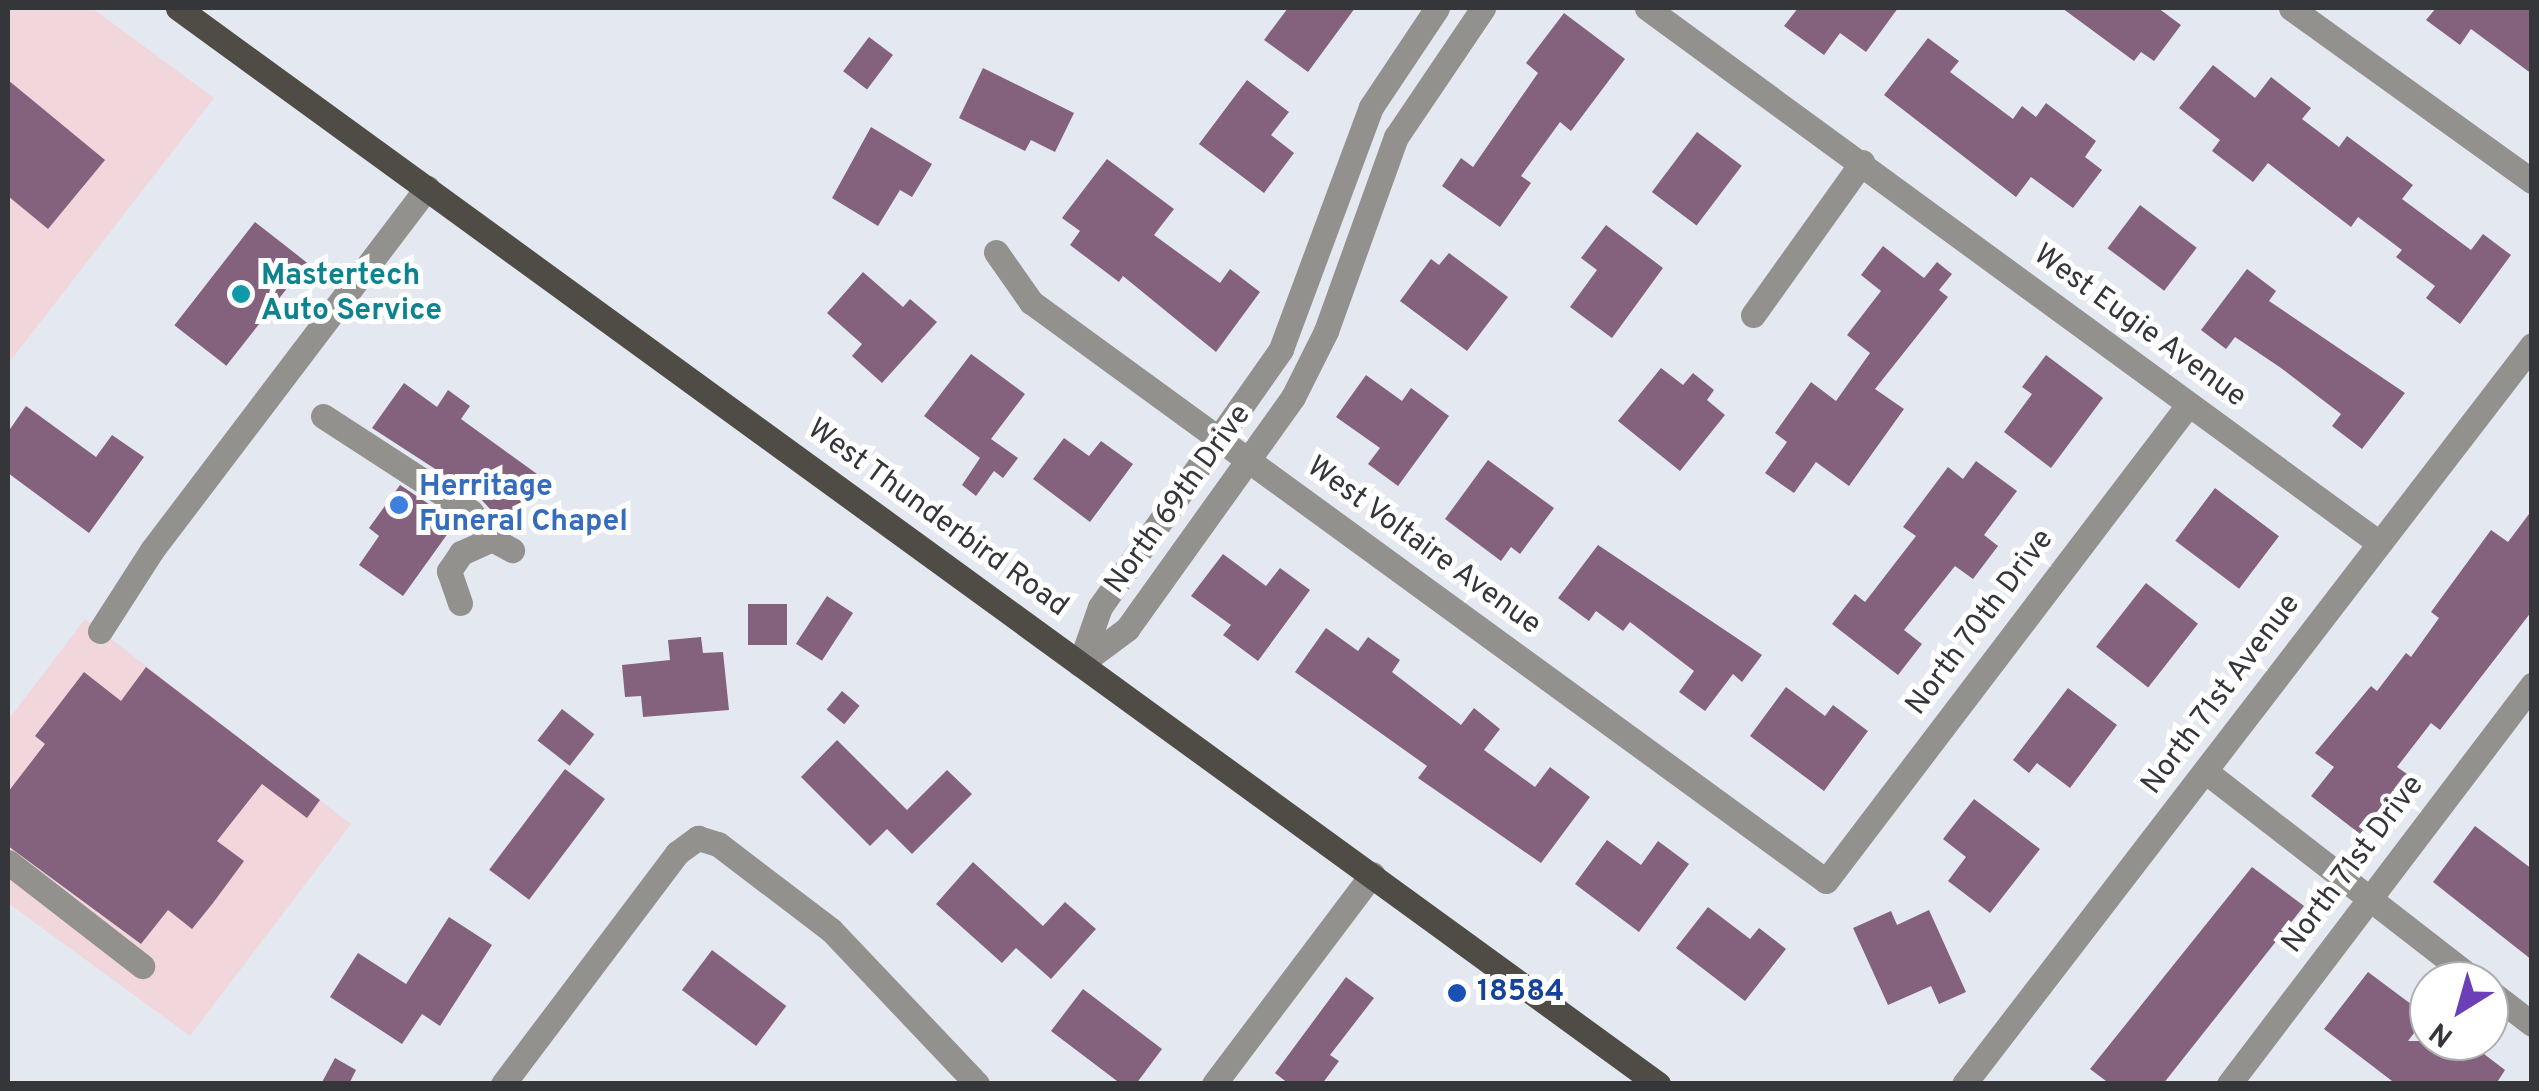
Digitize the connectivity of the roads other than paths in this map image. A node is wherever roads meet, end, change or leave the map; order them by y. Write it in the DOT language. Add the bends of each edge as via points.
graph roads {
  1 [pos="178,8"];
  2 [pos="1437,8"];
  3 [pos="1483,8"];
  4 [pos="1647,8"];
  5 [pos="2291,8"];
  6 [pos="1354,148"];
  7 [pos="1385,160"];
  8 [pos="1862,162"];
  9 [pos="2532,181"];
  10 [pos="427,188"];
  11 [pos="996,252"];
  12 [pos="1753,314"];
  13 [pos="2532,345"];
  14 [pos="2188,405"];
  15 [pos="322,416"];
  16 [pos="1220,440"];
  17 [pos="1246,460"];
  18 [pos="2380,543"];
  19 [pos="460,603"];
  20 [pos="100,631"];
  21 [pos="1080,664"];
  22 [pos="2532,686"];
  23 [pos="2206,771"];
  24 [pos="8,862"];
  25 [pos="1372,874"];
  26 [pos="1826,880"];
  27 [pos="2369,898"];
  28 [pos="2450,961"];
  29 [pos="142,966"];
  30 [pos="2509,1006"];
  31 [pos="2532,1024"];
  32 [pos="503,1084"];
  33 [pos="977,1084"];
  34 [pos="1214,1084"];
  35 [pos="1658,1084"];
  36 [pos="1964,1084"];
  37 [pos="2229,1084"];
  1 -- 10 [label="main road, West Thunderbird Road"];
  2 -- 6 [label="street, North 69th Drive" via="1393,67"];
  3 -- 7 [label="street, North 69th Drive" via="1437,68"];
  4 -- 8 [label="street, West Eugie Avenue"];
  5 -- 9 [label="street"];
  6 -- 7 [label="street"];
  6 -- 16 [label="street, North 69th Drive" via="1282,349"];
  7 -- 17 [label="street, North 69th Drive" via="1312,366"];
  8 -- 12 [label="street"];
  8 -- 14 [label="street, West Eugie Avenue"];
  10 -- 20 [label="street" via="171,524"];
  10 -- 21 [label="main road, West Thunderbird Road"];
  11 -- 16 [label="street, West Voltaire Avenue" via="1031,302"];
  13 -- 18 [label="street, North 71st Avenue"];
  14 -- 18 [label="street, West Eugie Avenue"];
  14 -- 26 [label="street, North 70th Drive"];
  15 -- 19 [label="street" via="471,512 502,544 461,553 449,571"];
  16 -- 17 [label="street, West Voltaire Avenue"];
  16 -- 21 [label="street, North 69th Drive" via="1100,607"];
  17 -- 21 [label="street, North 69th Drive" via="1128,628"];
  17 -- 26 [label="street, West Voltaire Avenue"];
  18 -- 23 [label="street, North 71st Avenue"];
  21 -- 25 [label="main road, West Thunderbird Road"];
  22 -- 27 [label="street, North 71st Drive"];
  23 -- 27 [label="street"];
  23 -- 36 [label="street, North 71st Avenue"];
  24 -- 29 [label="street"];
  25 -- 34 [label="street"];
  25 -- 35 [label="main road, West Thunderbird Road"];
  27 -- 28 [label="street"];
  27 -- 37 [label="street, North 71st Drive"];
  30 -- 31 [label="street"];
  32 -- 33 [label="street" via="677,853 698,838 718,844 831,930"];
}
